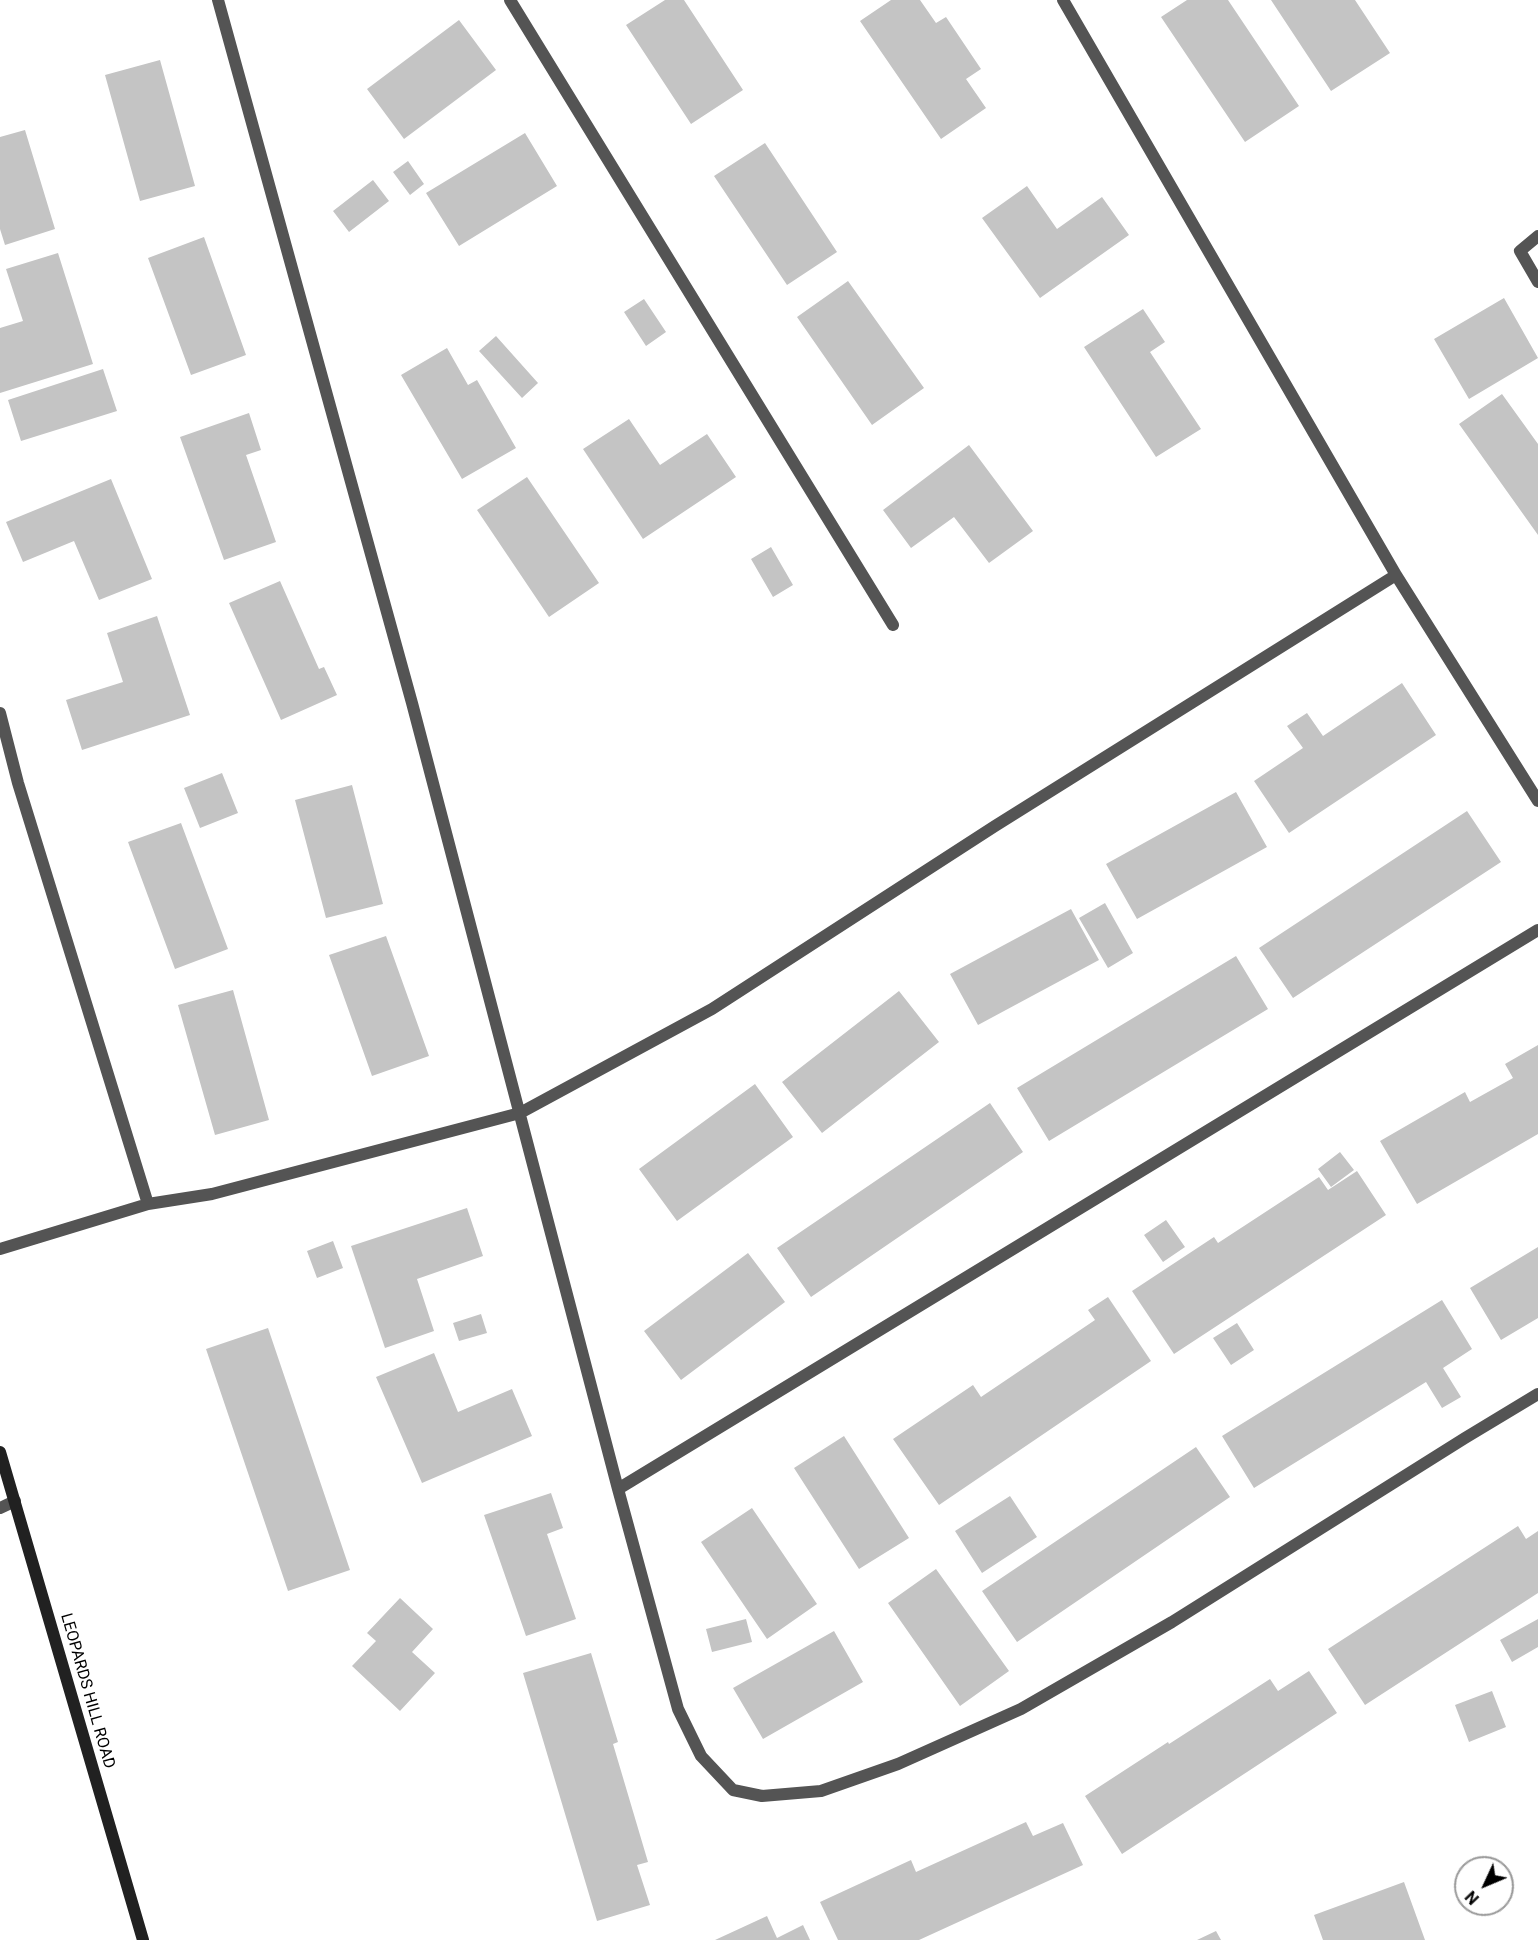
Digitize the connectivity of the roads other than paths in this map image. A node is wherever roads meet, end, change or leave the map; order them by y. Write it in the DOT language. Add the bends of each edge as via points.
graph roads {
  1 [pos="218,0"];
  2 [pos="510,0"];
  3 [pos="1063,0"];
  4 [pos="1538,236"];
  5 [pos="1538,282"];
  6 [pos="1396,575"];
  7 [pos="893,625"];
  8 [pos="0,713"];
  9 [pos="1538,801"];
  10 [pos="1538,930"];
  11 [pos="520,1113"];
  12 [pos="148,1204"];
  13 [pos="0,1249"];
  14 [pos="1538,1394"];
  15 [pos="0,1452"];
  16 [pos="618,1489"];
  17 [pos="15,1501"];
  18 [pos="0,1508"];
  19 [pos="143,1940"];
  1 -- 11 [label="street" via="412,703"];
  2 -- 7 [label="street"];
  3 -- 6 [label="street"];
  4 -- 5 [label="street" via="1520,251"];
  6 -- 9 [label="street"];
  6 -- 11 [label="street" via="995,825 712,1009"];
  8 -- 12 [label="street"];
  10 -- 16 [label="street"];
  11 -- 12 [label="street" via="212,1194"];
  11 -- 16 [label="street"];
  12 -- 13 [label="street"];
  14 -- 16 [label="street" via="1172,1622 1022,1709 898,1764 821,1791 762,1796 733,1790 701,1756 678,1709"];
  15 -- 17 [label="main road, LEOPARDS HILL ROAD"];
  17 -- 18 [label="street"];
  17 -- 19 [label="main road, LEOPARDS HILL ROAD"];
}
